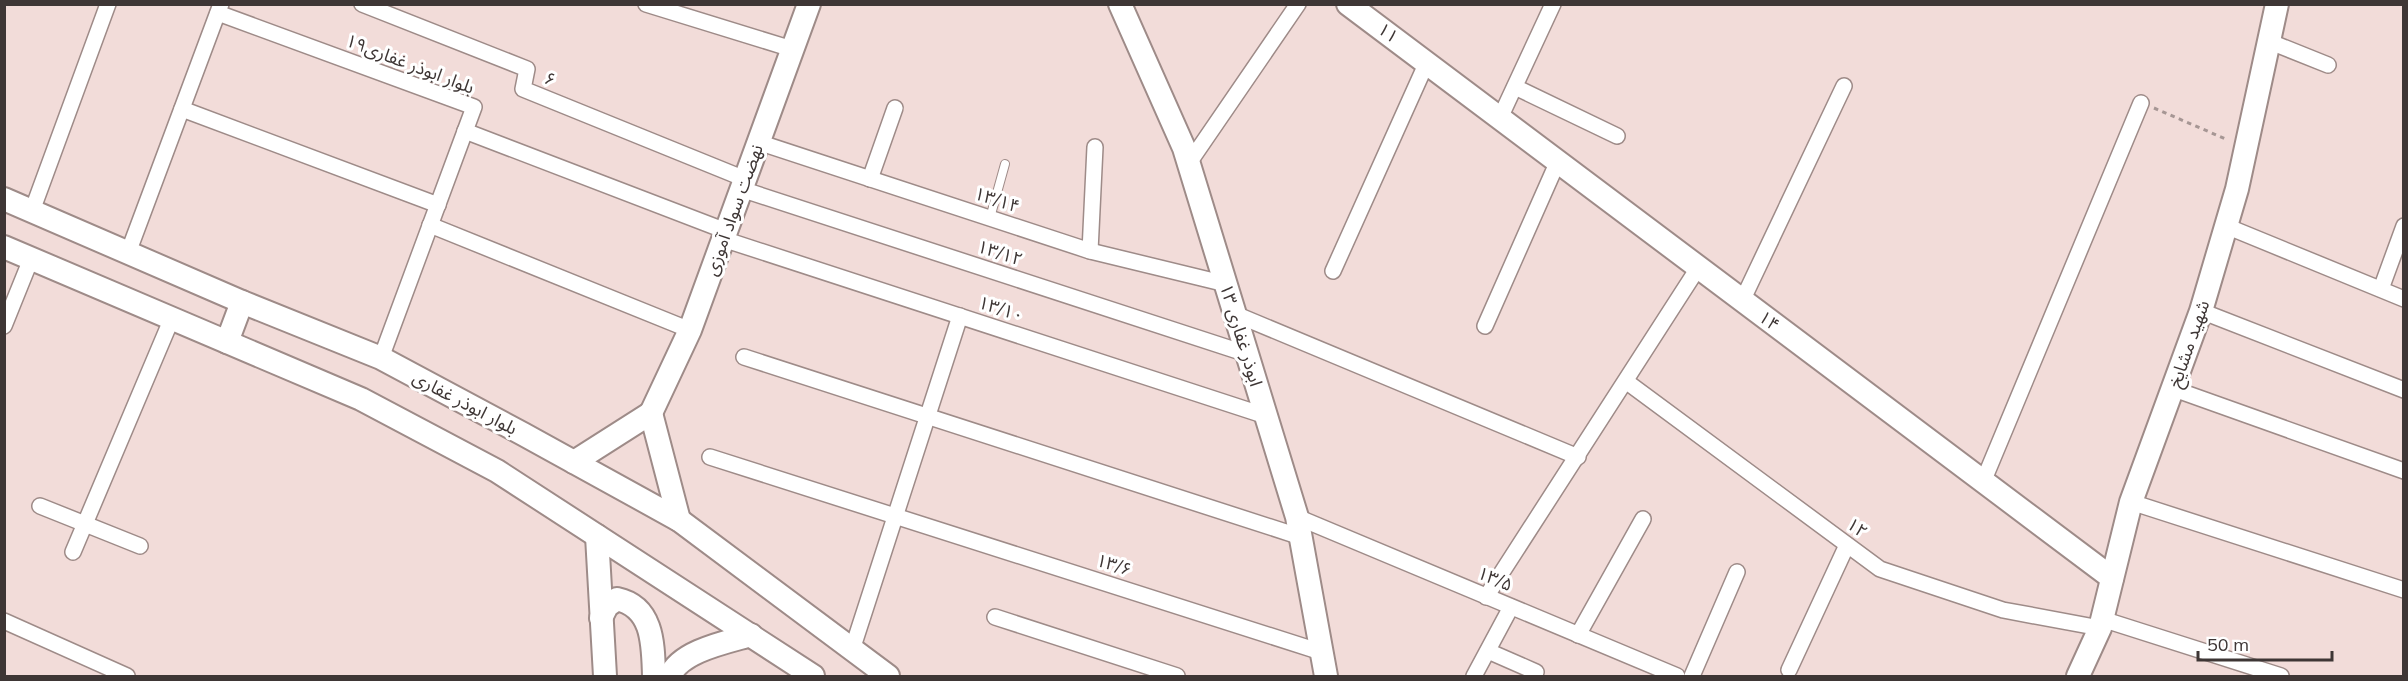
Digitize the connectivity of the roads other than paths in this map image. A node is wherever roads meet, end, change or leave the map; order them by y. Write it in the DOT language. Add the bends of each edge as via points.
graph roads {
  1 [pos="108,4"];
  2 [pos="362,4"];
  3 [pos="646,4"];
  4 [pos="809,4"];
  5 [pos="1120,4"];
  6 [pos="1298,4"];
  7 [pos="1348,4"];
  8 [pos="1553,4"];
  9 [pos="2271,7"];
  10 [pos="220,9"];
  11 [pos="2268,41"];
  12 [pos="792,49"];
  13 [pos="1427,62"];
  14 [pos="2328,65"];
  15 [pos="1844,86"];
  16 [pos="1515,87"];
  17 [pos="2142,103"];
  18 [pos="895,108"];
  19 [pos="182,109"];
  20 [pos="1500,118"];
  21 [pos="465,131"];
  22 [pos="1617,136"];
  23 [pos="758,142"];
  24 [pos="1095,147"];
  25 [pos="1557,161"];
  26 [pos="1188,163"];
  27 [pos="1005,164"];
  28 [pos="870,179"];
  29 [pos="743,184"];
  30 [pos="4,199"];
  31 [pos="438,205"];
  32 [pos="32,211"];
  33 [pos="990,218"];
  34 [pos="430,225"];
  35 [pos="2226,226"];
  36 [pos="2403,226"];
  37 [pos="724,235"];
  38 [pos="4,247"];
  39 [pos="1090,251"];
  40 [pos="128,253"];
  41 [pos="31,259"];
  42 [pos="1698,268"];
  43 [pos="1333,270"];
  44 [pos="1226,284"];
  45 [pos="2381,290"];
  46 [pos="2403,298"];
  47 [pos="1742,301"];
  48 [pos="242,302"];
  49 [pos="2201,311"];
  50 [pos="1235,314"];
  51 [pos="960,316"];
  52 [pos="171,318"];
  53 [pos="4,326"];
  54 [pos="1485,326"];
  55 [pos="690,330"];
  56 [pos="227,342"];
  57 [pos="1247,354"];
  58 [pos="744,357"];
  59 [pos="381,358"];
  60 [pos="1627,382"];
  61 [pos="2174,389"];
  62 [pos="2403,390"];
  63 [pos="651,413"];
  64 [pos="927,416"];
  65 [pos="1266,416"];
  66 [pos="710,457"];
  67 [pos="1578,457"];
  68 [pos="574,462"];
  69 [pos="2403,471"];
  70 [pos="1983,482"];
  71 [pos="2131,502"];
  72 [pos="40,506"];
  73 [pos="895,516"];
  74 [pos="1643,519"];
  75 [pos="679,520"];
  76 [pos="84,524"];
  77 [pos="1299,527"];
  78 [pos="597,536"];
  79 [pos="1847,545"];
  80 [pos="140,546"];
  81 [pos="73,552"];
  82 [pos="1737,572"];
  83 [pos="2112,579"];
  84 [pos="2403,590"];
  85 [pos="1486,597"];
  86 [pos="1511,607"];
  87 [pos="995,617"];
  88 [pos="601,618"];
  89 [pos="4,621"];
  90 [pos="2101,624"];
  91 [pos="751,635"];
  92 [pos="1578,635"];
  93 [pos="852,650"];
  94 [pos="1488,651"];
  95 [pos="1322,652"];
  96 [pos="1789,670"];
  97 [pos="1144,671"];
  98 [pos="1536,672"];
  99 [pos="128,676"];
  100 [pos="604,676"];
  101 [pos="654,676"];
  102 [pos="670,676"];
  103 [pos="813,676"];
  104 [pos="888,676"];
  105 [pos="1177,676"];
  106 [pos="1326,676"];
  107 [pos="1474,676"];
  108 [pos="1677,676"];
  109 [pos="1692,676"];
  110 [pos="2078,676"];
  111 [pos="2281,676"];
  1 -- 32 [label="street"];
  2 -- 29 [label="street, ۶" via="527,69 523,89"];
  3 -- 12 [label="street"];
  4 -- 12 [label="street, نهضت سواد آموزی"];
  5 -- 26 [label="street, ۱۳ ابوذر غفاری"];
  6 -- 26 [label="street"];
  7 -- 13 [label="street, ۱۱"];
  8 -- 16 [label="street"];
  9 -- 11 [label="street, شهید مشایخ"];
  10 -- 19 [label="street"];
  10 -- 21 [label="street, بلوار ابوذر غفاری۱۹" via="474,107"];
  11 -- 14 [label="street"];
  11 -- 35 [label="street, شهید مشایخ"];
  12 -- 23 [label="street, نهضت سواد آموزی"];
  13 -- 20 [label="street, ۱۴"];
  13 -- 43 [label="street"];
  15 -- 47 [label="street"];
  16 -- 20 [label="street"];
  16 -- 22 [label="street"];
  17 -- 70 [label="street"];
  18 -- 28 [label="street"];
  19 -- 31 [label="street"];
  19 -- 40 [label="street"];
  20 -- 25 [label="street, ۱۴"];
  21 -- 31 [label="street, بلوار ابوذر غفاری۱۹"];
  21 -- 37 [label="street, ۱۳/۱۰"];
  23 -- 28 [label="street, ۱۳/۱۴"];
  23 -- 29 [label="street, نهضت سواد آموزی"];
  24 -- 39 [label="street"];
  25 -- 42 [label="street, ۱۴"];
  25 -- 54 [label="street"];
  26 -- 44 [label="street, ۱۳ ابوذر غفاری"];
  27 -- 33 [label="lane"];
  28 -- 33 [label="street, ۱۳/۱۴"];
  29 -- 37 [label="street, نهضت سواد آموزی"];
  29 -- 57 [label="street, ۱۳/۱۲"];
  30 -- 32 [label="street, بلوار ابوذر غفاری"];
  31 -- 34 [label="street, بلوار ابوذر غفاری۱۹"];
  32 -- 40 [label="street, بلوار ابوذر غفاری"];
  33 -- 39 [label="street, ۱۳/۱۴"];
  34 -- 55 [label="street"];
  34 -- 59 [label="street, بلوار ابوذر غفاری۱۹"];
  35 -- 45 [label="street"];
  35 -- 49 [label="street, شهید مشایخ"];
  36 -- 45 [label="street"];
  37 -- 51 [label="street, ۱۳/۱۰"];
  37 -- 55 [label="street, نهضت سواد آموزی"];
  38 -- 41 [label="street"];
  39 -- 44 [label="street, ۱۳/۱۴"];
  40 -- 48 [label="street, بلوار ابوذر غفاری"];
  41 -- 52 [label="street"];
  41 -- 53 [label="street"];
  42 -- 47 [label="street, ۱۴"];
  42 -- 60 [label="street"];
  44 -- 50 [label="street, ۱۳ ابوذر غفاری"];
  45 -- 46 [label="street"];
  47 -- 70 [label="street, ۱۴"];
  48 -- 56 [label="street"];
  48 -- 59 [label="street, بلوار ابوذر غفاری"];
  49 -- 61 [label="street, شهید مشایخ"];
  49 -- 62 [label="street"];
  50 -- 57 [label="street, ۱۳ ابوذر غفاری"];
  50 -- 67 [label="street"];
  51 -- 64 [label="street"];
  51 -- 65 [label="street, ۱۳/۱۰"];
  52 -- 56 [label="street"];
  52 -- 76 [label="street"];
  55 -- 63 [label="street, نهضت سواد آموزی"];
  56 -- 78 [label="street" via="361,399 497,471"];
  57 -- 65 [label="street, ۱۳ ابوذر غفاری"];
  58 -- 64 [label="street, ۱۳/۵"];
  59 -- 68 [label="street, بلوار ابوذر غفاری"];
  60 -- 67 [label="street"];
  60 -- 79 [label="street, ۱۲"];
  61 -- 69 [label="street"];
  61 -- 71 [label="street, شهید مشایخ"];
  63 -- 68 [label="street"];
  63 -- 75 [label="street"];
  64 -- 73 [label="street"];
  64 -- 77 [label="street, ۱۳/۵"];
  65 -- 77 [label="street, ۱۳ ابوذر غفاری"];
  66 -- 73 [label="street, ۱۳/۶"];
  67 -- 85 [label="street"];
  68 -- 75 [label="street, بلوار ابوذر غفاری"];
  70 -- 83 [label="street, ۱۴"];
  71 -- 83 [label="street, شهید مشایخ"];
  71 -- 84 [label="street"];
  72 -- 76 [label="street"];
  73 -- 93 [label="street"];
  73 -- 95 [label="street, ۱۳/۶"];
  74 -- 92 [label="street"];
  75 -- 93 [label="street, بلوار ابوذر غفاری"];
  76 -- 80 [label="street"];
  76 -- 81 [label="street"];
  77 -- 85 [label="street, ۱۳/۵"];
  77 -- 95 [label="street, ۱۳ ابوذر غفاری"];
  78 -- 88 [label="street"];
  78 -- 91 [label="street"];
  79 -- 90 [label="street, ۱۲" via="1880,569 2003,610"];
  79 -- 96 [label="street"];
  82 -- 109 [label="street"];
  83 -- 90 [label="street, شهید مشایخ"];
  85 -- 86 [label="street, ۱۳/۵"];
  86 -- 92 [label="street, ۱۳/۵"];
  86 -- 94 [label="street"];
  87 -- 97 [label="street"];
  88 -- 100 [label="street"];
  88 -- 101 [label="street" via="607,606 617,599 630,602 640,611 652,636"];
  89 -- 99 [label="street"];
  90 -- 110 [label="street, شهید مشایخ"];
  90 -- 111 [label="street, ۱۲"];
  91 -- 102 [label="street" via="693,653"];
  91 -- 103 [label="street"];
  92 -- 108 [label="street, ۱۳/۵"];
  93 -- 104 [label="street, بلوار ابوذر غفاری"];
  94 -- 98 [label="street"];
  94 -- 107 [label="street"];
  95 -- 106 [label="street, ۱۳ ابوذر غفاری"];
  97 -- 105 [label="street"];
}
